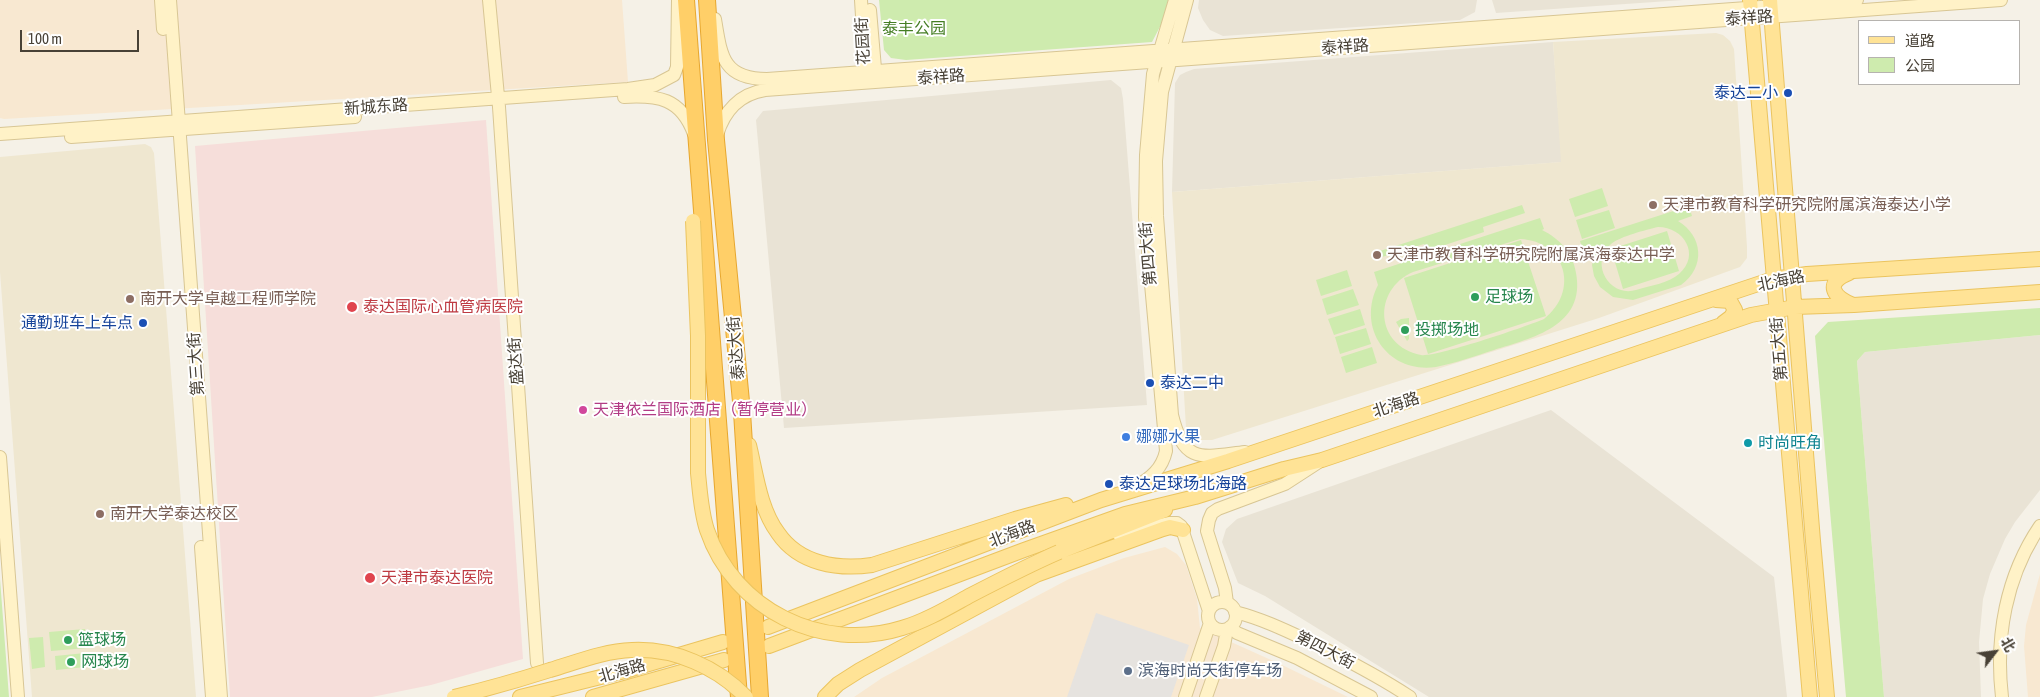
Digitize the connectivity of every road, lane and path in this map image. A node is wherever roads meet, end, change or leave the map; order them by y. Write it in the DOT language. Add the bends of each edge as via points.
graph roads {
  1 [pos="161,0"];
  2 [pos="170,0"];
  3 [pos="489,0"];
  4 [pos="678,0"];
  5 [pos="686,0"];
  6 [pos="707,0"];
  7 [pos="712,0"];
  8 [pos="861,0"];
  9 [pos="869,0"];
  10 [pos="1175,0"];
  11 [pos="1187,0"];
  12 [pos="1857,0"];
  13 [pos="2001,0"];
  14 [pos="1771,8"];
  15 [pos="1751,9"];
  16 [pos="1172,54"];
  17 [pos="1158,56"];
  18 [pos="871,77"];
  19 [pos="499,103"];
  20 [pos="174,126"];
  21 [pos="0,134"];
  22 [pos="716,140"];
  23 [pos="696,141"];
  24 [pos="0,142"];
  25 [pos="699,184"];
  26 [pos="1790,246"];
  27 [pos="1772,247"];
  28 [pos="2040,259"];
  29 [pos="1852,272"];
  30 [pos="1825,273"];
  31 [pos="1744,289"];
  32 [pos="1783,292"];
  33 [pos="2040,292"];
  34 [pos="1710,301"];
  35 [pos="1854,305"];
  36 [pos="1751,315"];
  37 [pos="1718,326"];
  38 [pos="1779,342"];
  39 [pos="742,412"];
  40 [pos="1258,451"];
  41 [pos="0,457"];
  42 [pos="1322,460"];
  43 [pos="1,488"];
  44 [pos="1127,492"];
  45 [pos="1195,497"];
  46 [pos="1101,500"];
  47 [pos="2040,526"];
  48 [pos="1183,530"];
  49 [pos="1096,539"];
  50 [pos="2040,540"];
  51 [pos="1231,608"];
  52 [pos="1210,617"];
  53 [pos="768,626"];
  54 [pos="1228,628"];
  55 [pos="723,642"];
  56 [pos="769,646"];
  57 [pos="724,660"];
  58 [pos="537,663"];
  59 [pos="18,697"];
  60 [pos="212,697"];
  61 [pos="221,697"];
  62 [pos="454,697"];
  63 [pos="520,697"];
  64 [pos="593,697"];
  65 [pos="739,697"];
  66 [pos="746,697"];
  67 [pos="760,697"];
  68 [pos="825,697"];
  69 [pos="1185,697"];
  70 [pos="1206,697"];
  71 [pos="1371,697"];
  72 [pos="1410,697"];
  73 [pos="1810,697"];
  74 [pos="1827,697"];
  75 [pos="2002,697"];
  76 [pos="2009,697"];
  1 -- 20 [label="street, 第三大街"];
  2 -- 20 [label="street, 第三大街"];
  3 -- 19 [label="street, 盛达街"];
  4 -- 19 [label="street, 新城东路" via="677,67 674,75 665,81 628,89"];
  5 -- 23 [label="highway, 泰达大街"];
  6 -- 22 [label="highway, 泰达大街"];
  7 -- 18 [label="street, 泰祥路" via="721,56 742,76 767,79"];
  8 -- 18 [label="street, 花园街"];
  9 -- 18 [label="street, 花园街"];
  10 -- 17 [label="street, 第四大街"];
  11 -- 16 [label="street"];
  12 -- 14 [label="street, 泰祥路"];
  13 -- 14 [label="street, 泰祥路"];
  14 -- 15 [label="street, 泰祥路"];
  14 -- 26 [label="main road, 第五大街"];
  15 -- 16 [label="street, 泰祥路"];
  15 -- 27 [label="main road, 第五大街"];
  16 -- 17 [label="street, 泰祥路"];
  16 -- 40 [label="street" via="1159,111 1156,195 1172,416 1181,442 1197,454 1211,456"];
  17 -- 18 [label="street, 泰祥路"];
  17 -- 44 [label="street, 第四大街" via="1151,89 1145,217 1166,451 1164,461 1154,474"];
  18 -- 22 [label="street, 泰祥路" via="756,91 739,100 728,111"];
  19 -- 20 [label="street, 新城东路"];
  19 -- 23 [label="street, 新城东路" via="654,96 680,108"];
  19 -- 58 [label="street, 盛达街"];
  20 -- 21 [label="street, 新城东路"];
  20 -- 24 [label="street, 新城东路"];
  20 -- 60 [label="street, 第三大街"];
  20 -- 61 [label="street, 第三大街"];
  22 -- 39 [label="highway, 泰达大街"];
  23 -- 25 [label="highway, 泰达大街"];
  25 -- 49 [label="main road, bridge" via="693,221 700,495 713,546 745,591 771,612 802,627 832,634 866,636 912,625 1059,552"];
  25 -- 65 [label="highway, 泰达大街"];
  26 -- 30 [label="main road" via="1800,266"];
  26 -- 32 [label="main road, 第五大街"];
  27 -- 31 [label="main road" via="1766,269"];
  27 -- 32 [label="main road, 第五大街"];
  28 -- 29 [label="main road, 北海路"];
  29 -- 30 [label="main road, 北海路"];
  29 -- 35 [label="main road" via="1834,282 1834,288 1843,301"];
  30 -- 32 [label="main road, 北海路"];
  31 -- 32 [label="main road, 北海路"];
  31 -- 34 [label="main road, 北海路"];
  32 -- 35 [label="main road" via="1828,306"];
  32 -- 36 [label="main road, 北海路" via="1767,307"];
  32 -- 38 [label="main road, 第五大街"];
  32 -- 74 [label="main road, 第五大街" via="1798,340"];
  33 -- 35 [label="main road"];
  34 -- 37 [label="main road" via="1725,300 1734,305 1734,313"];
  34 -- 40 [label="main road, 北海路"];
  36 -- 37 [label="main road, 北海路"];
  36 -- 38 [label="main road" via="1769,320"];
  37 -- 42 [label="main road, 北海路"];
  38 -- 73 [label="main road, 第五大街"];
  39 -- 46 [label="main road" via="761,494 778,534 796,551 826,565 872,565 1015,519 1066,505"];
  39 -- 67 [label="highway, 泰达大街"];
  40 -- 44 [label="main road, 北海路"];
  41 -- 43 [label="street"];
  42 -- 45 [label="main road, 北海路"];
  42 -- 51 [label="street" via="1286,484 1212,513 1207,531"];
  43 -- 59 [label="street"];
  44 -- 46 [label="main road, 北海路"];
  45 -- 49 [label="main road"];
  45 -- 56 [label="main road, 北海路" via="1124,514"];
  46 -- 53 [label="main road, 北海路"];
  47 -- 75 [label="street" via="2023,554 2008,595 2000,650"];
  48 -- 49 [label="street" via="1177,523 1169,523"];
  48 -- 52 [label="street"];
  48 -- 68 [label="main road" via="1163,529 1036,575 860,670"];
  50 -- 76 [label="street" via="2021,580 2012,620 2007,660"];
  51 -- 52 [label="street" via="1215,604"];
  51 -- 54 [label="street" via="1235,621"];
  51 -- 72 [label="street, 第四大街" via="1304,639"];
  52 -- 54 [label="street, 第四大街" via="1217,629"];
  52 -- 69 [label="street"];
  54 -- 70 [label="street"];
  54 -- 71 [label="street, 第四大街" via="1297,658"];
  55 -- 63 [label="main road, 北海路"];
  57 -- 64 [label="main road, 北海路"];
  62 -- 66 [label="main road, bridge" via="589,658 632,650 669,654 696,662 726,679"];
}
